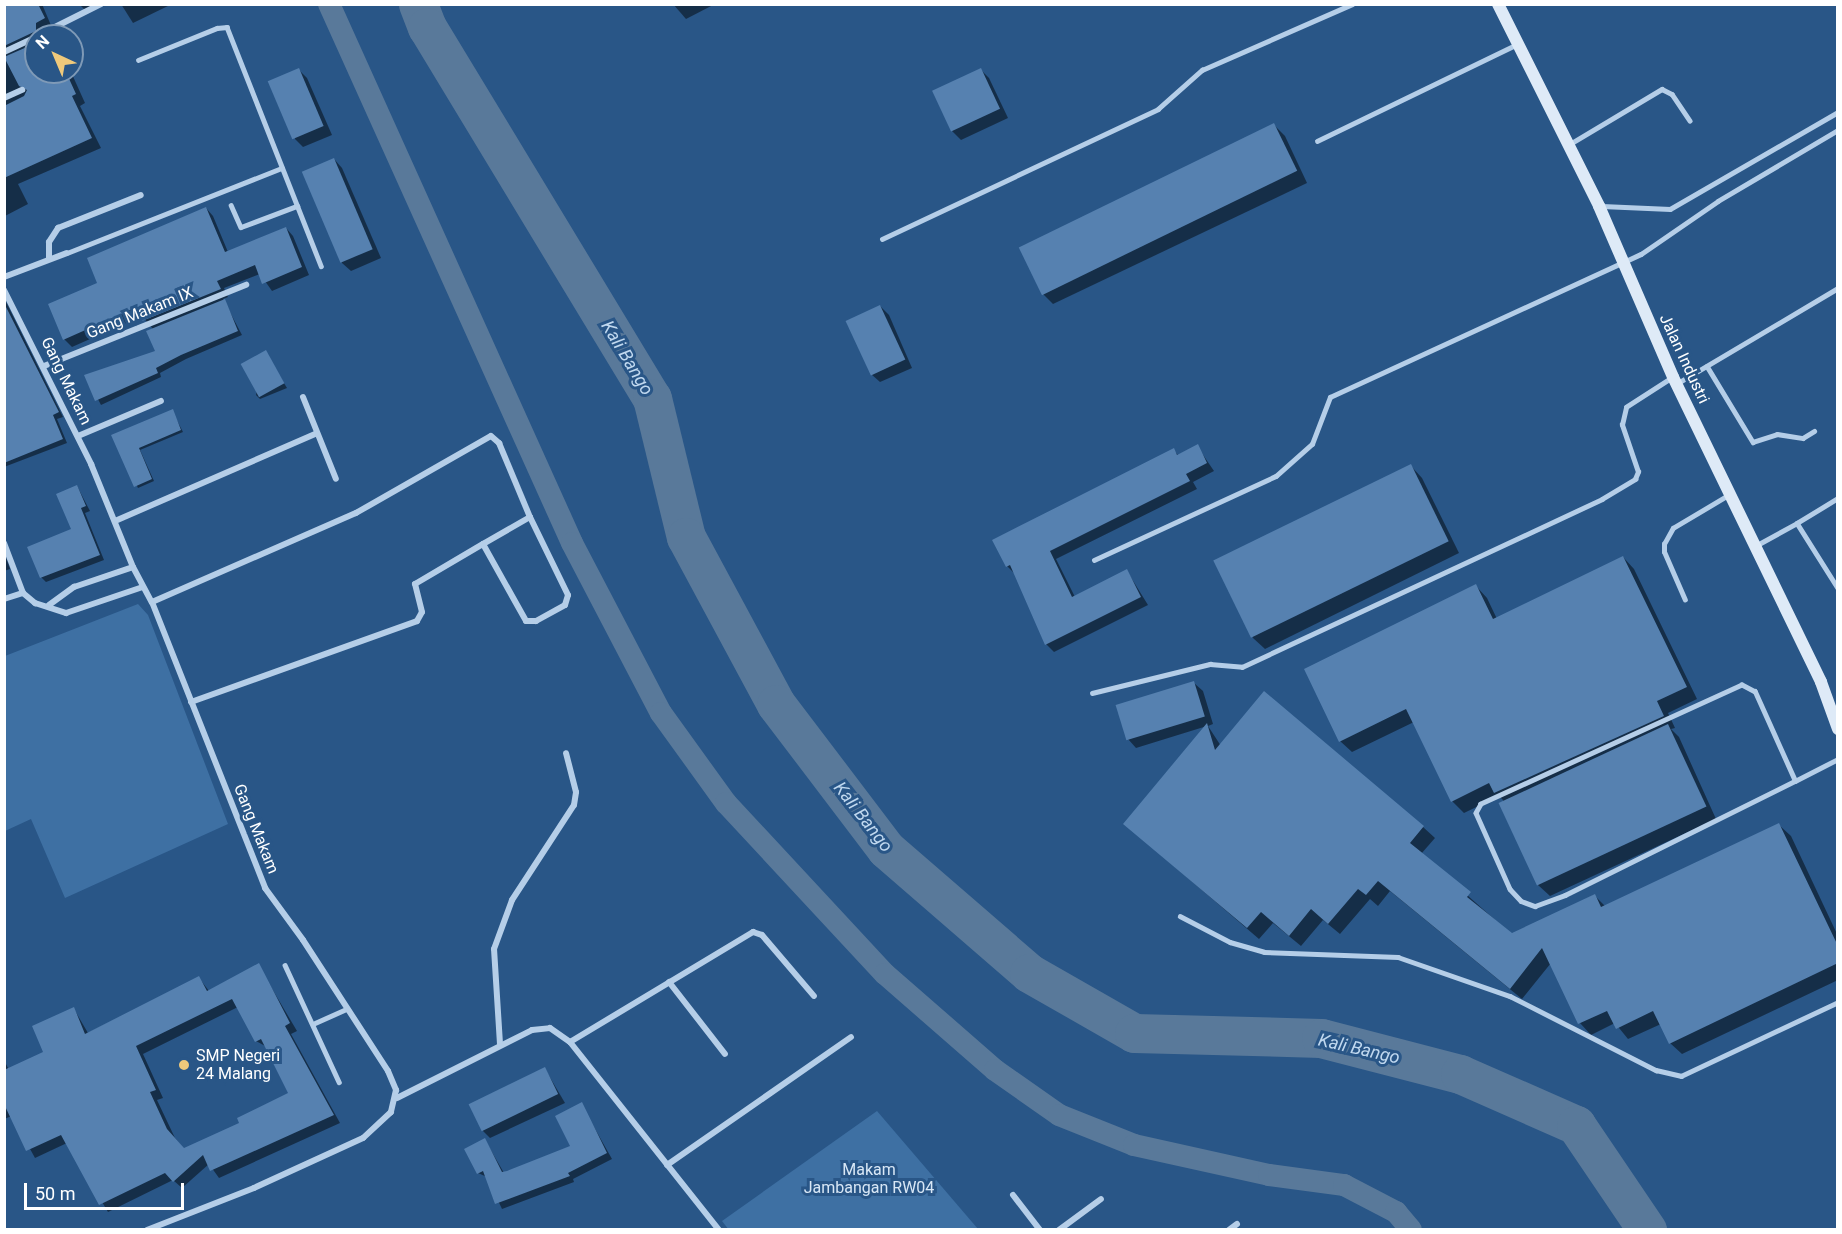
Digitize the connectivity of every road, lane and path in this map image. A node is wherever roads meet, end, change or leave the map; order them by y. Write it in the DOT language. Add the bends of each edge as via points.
graph roads {
  1 [pos="101,4"];
  2 [pos="1352,4"];
  3 [pos="1498,4"];
  4 [pos="61,24"];
  5 [pos="24,42"];
  6 [pos="1519,44"];
  7 [pos="4,52"];
  8 [pos="138,60"];
  9 [pos="22,90"];
  10 [pos="4,98"];
  11 [pos="1838,112"];
  12 [pos="1690,121"];
  13 [pos="1838,130"];
  14 [pos="1317,141"];
  15 [pos="1567,145"];
  16 [pos="282,168"];
  17 [pos="141,195"];
  18 [pos="231,205"];
  19 [pos="297,206"];
  20 [pos="1599,206"];
  21 [pos="882,239"];
  22 [pos="67,253"];
  23 [pos="49,259"];
  24 [pos="1623,263"];
  25 [pos="321,266"];
  26 [pos="4,277"];
  27 [pos="246,285"];
  28 [pos="1838,288"];
  29 [pos="4,290"];
  30 [pos="44,366"];
  31 [pos="1707,366"];
  32 [pos="1675,381"];
  33 [pos="303,397"];
  34 [pos="161,401"];
  35 [pos="1814,432"];
  36 [pos="317,433"];
  37 [pos="78,436"];
  38 [pos="336,479"];
  39 [pos="1730,493"];
  40 [pos="1838,498"];
  41 [pos="530,517"];
  42 [pos="115,521"];
  43 [pos="1797,523"];
  44 [pos="4,543"];
  45 [pos="483,544"];
  46 [pos="1756,545"];
  47 [pos="1094,560"];
  48 [pos="133,567"];
  49 [pos="143,586"];
  50 [pos="1838,588"];
  51 [pos="23,593"];
  52 [pos="4,599"];
  53 [pos="1684,600"];
  54 [pos="152,602"];
  55 [pos="49,605"];
  56 [pos="1092,693"];
  57 [pos="191,702"];
  58 [pos="1838,729"];
  59 [pos="567,753"];
  60 [pos="1838,759"];
  61 [pos="1795,781"];
  62 [pos="1180,916"];
  63 [pos="285,965"];
  64 [pos="669,982"];
  65 [pos="814,996"];
  66 [pos="1838,1002"];
  67 [pos="346,1009"];
  68 [pos="315,1023"];
  69 [pos="851,1036"];
  70 [pos="570,1042"];
  71 [pos="500,1044"];
  72 [pos="725,1054"];
  73 [pos="339,1082"];
  74 [pos="397,1098"];
  75 [pos="667,1165"];
  76 [pos="1013,1195"];
  77 [pos="1101,1199"];
  78 [pos="1237,1224"];
  79 [pos="147,1230"];
  80 [pos="719,1230"];
  81 [pos="1040,1230"];
  82 [pos="1059,1230"];
  83 [pos="1229,1230"];
  1 -- 4 [label="street"];
  2 -- 21 [label="lane" via="1202,70 1169,103"];
  3 -- 6 [label="street, Jalan Industri"];
  5 -- 7 [label="street"];
  6 -- 14 [label="lane"];
  6 -- 15 [label="street, Jalan Industri"];
  8 -- 16 [label="lane" via="227,27"];
  9 -- 10 [label="street"];
  11 -- 20 [label="lane" via="1670,208"];
  12 -- 15 [label="lane" via="1672,94 1662,89"];
  13 -- 24 [label="lane"];
  15 -- 20 [label="street, Jalan Industri"];
  16 -- 19 [label="lane"];
  16 -- 22 [label="lane"];
  17 -- 23 [label="street" via="58,228 49,242"];
  18 -- 19 [label="lane" via="241,227"];
  19 -- 25 [label="lane"];
  20 -- 24 [label="street, Jalan Industri"];
  22 -- 23 [label="street"];
  23 -- 26 [label="street"];
  24 -- 32 [label="street, Jalan Industri"];
  24 -- 47 [label="lane" via="1330,398 1312,444 1276,476"];
  27 -- 30 [label="street, Gang Makam IX"];
  28 -- 31 [label="lane"];
  29 -- 30 [label="street, Gang Makam"];
  30 -- 37 [label="street, Gang Makam"];
  31 -- 32 [label="lane"];
  31 -- 35 [label="lane" via="1753,442 1777,434 1803,438"];
  32 -- 39 [label="street, Jalan Industri"];
  32 -- 56 [label="lane" via="1626,407 1622,425 1638,472 1602,499 1242,667 1210,664"];
  33 -- 36 [label="street"];
  34 -- 37 [label="street"];
  36 -- 38 [label="street"];
  36 -- 42 [label="street"];
  37 -- 42 [label="street, Gang Makam"];
  39 -- 46 [label="street, Jalan Industri"];
  39 -- 53 [label="lane" via="1673,528 1664,544"];
  40 -- 43 [label="lane"];
  41 -- 45 [label="street"];
  41 -- 45 [label="street" via="568,595 565,605 528,622"];
  41 -- 54 [label="street" via="499,443 486,436 356,513"];
  42 -- 48 [label="street, Gang Makam"];
  43 -- 46 [label="lane"];
  43 -- 50 [label="lane"];
  44 -- 51 [label="street"];
  45 -- 57 [label="street" via="415,584 422,612 417,621"];
  46 -- 58 [label="street, Jalan Industri" via="1821,682"];
  48 -- 49 [label="street, Gang Makam"];
  48 -- 55 [label="street" via="74,587"];
  49 -- 54 [label="street, Gang Makam"];
  49 -- 55 [label="street" via="74,611 61,613"];
  51 -- 52 [label="street"];
  51 -- 55 [label="street" via="35,603"];
  54 -- 57 [label="street, Gang Makam"];
  57 -- 67 [label="street, Gang Makam" via="265,888"];
  59 -- 71 [label="street" via="576,792 574,805 512,900 494,949"];
  60 -- 61 [label="lane"];
  61 -- 61 [label="lane" via="1565,895 1535,906 1521,902 1510,889 1476,813 1481,804 1742,685 1755,692"];
  62 -- 66 [label="lane" via="1230,942 1264,952 1398,957 1510,996 1656,1070 1681,1076"];
  63 -- 68 [label="lane"];
  64 -- 65 [label="street" via="753,932 762,935"];
  64 -- 70 [label="street"];
  64 -- 72 [label="street"];
  67 -- 68 [label="lane"];
  67 -- 74 [label="street, Gang Makam" via="388,1071"];
  68 -- 73 [label="lane"];
  69 -- 75 [label="street"];
  70 -- 71 [label="street" via="561,1033 542,1027"];
  70 -- 75 [label="street"];
  71 -- 74 [label="street"];
  74 -- 79 [label="street" via="384,1121 349,1145"];
  75 -- 80 [label="street"];
  76 -- 81 [label="street"];
  77 -- 82 [label="street"];
  78 -- 83 [label="street"];
}
